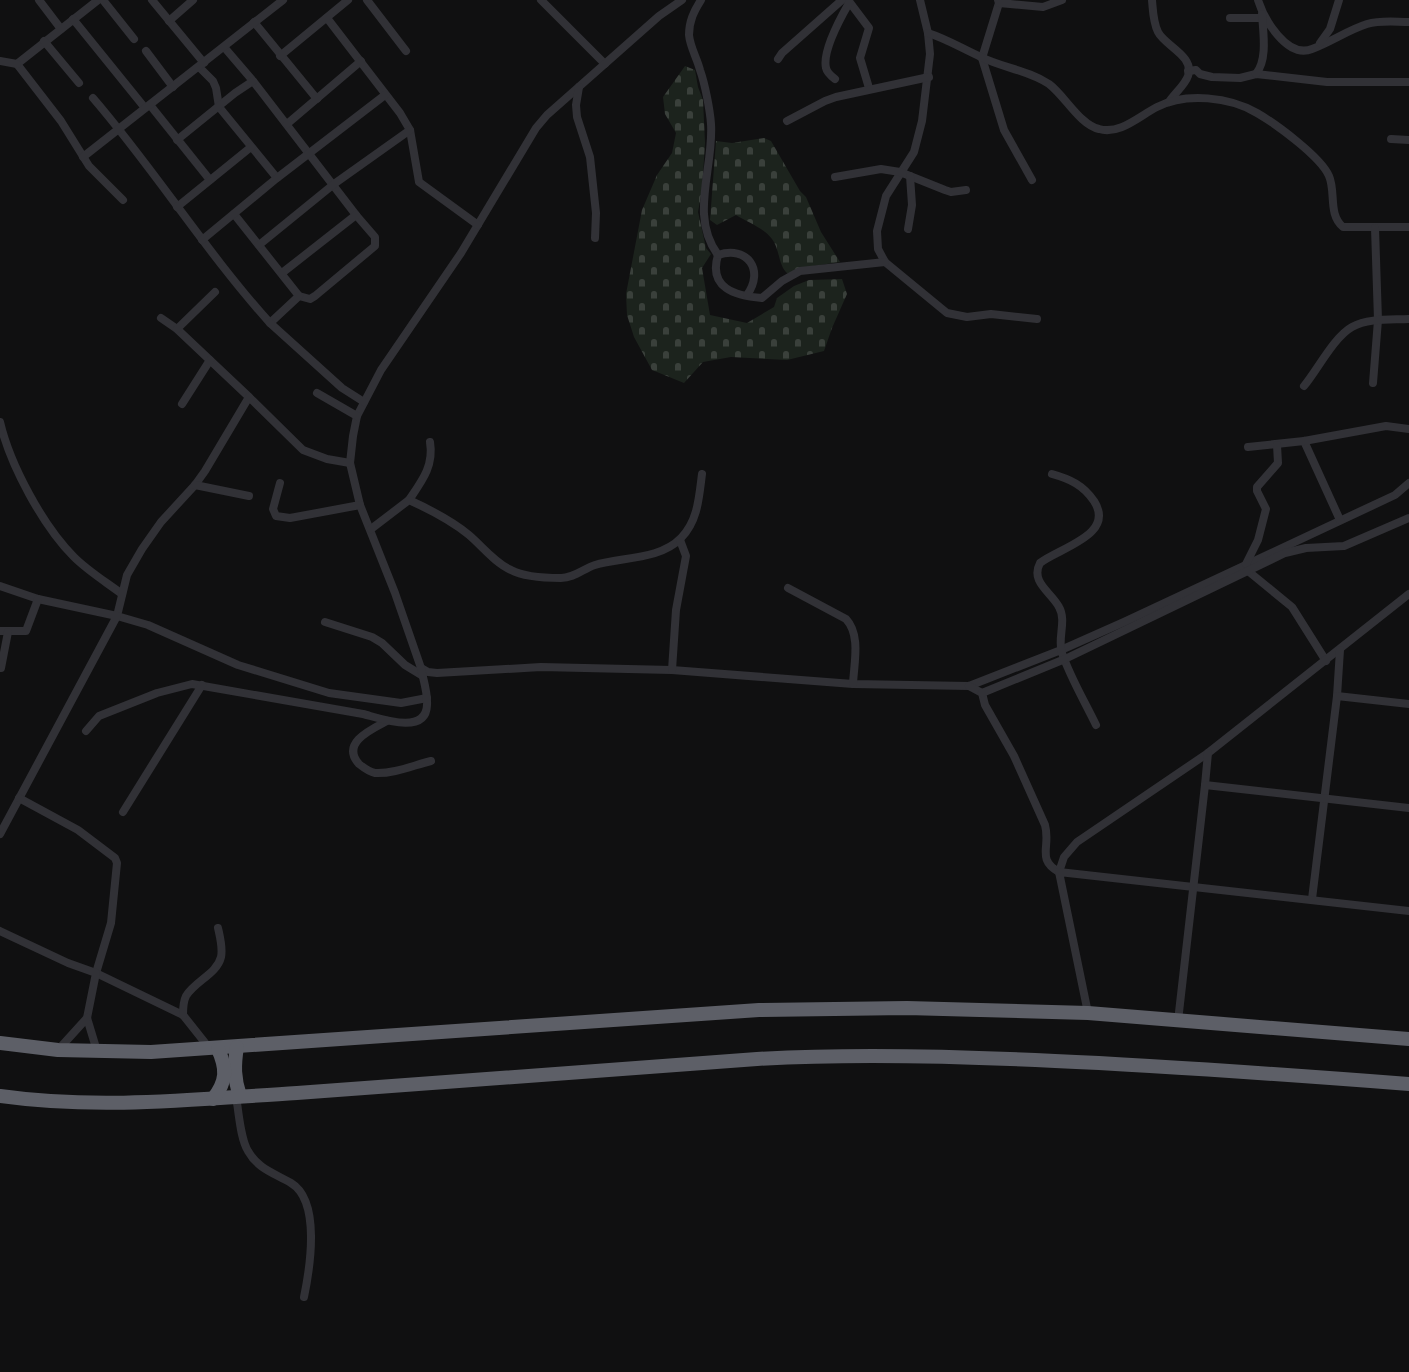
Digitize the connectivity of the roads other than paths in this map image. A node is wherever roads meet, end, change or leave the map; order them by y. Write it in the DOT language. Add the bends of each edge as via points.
graph roads {
  1 [pos="39,0"];
  2 [pos="103,0"];
  3 [pos="152,0"];
  4 [pos="193,0"];
  5 [pos="283,0"];
  6 [pos="348,0"];
  7 [pos="367,0"];
  8 [pos="541,0"];
  9 [pos="682,0"];
  10 [pos="701,0"];
  11 [pos="920,0"];
  12 [pos="1062,0"];
  13 [pos="1152,0"];
  14 [pos="1258,0"];
  15 [pos="1339,0"];
  16 [pos="847,1"];
  17 [pos="93,2"];
  18 [pos="999,2"];
  19 [pos="1262,15"];
  20 [pos="327,18"];
  21 [pos="1230,18"];
  22 [pos="73,19"];
  23 [pos="170,21"];
  24 [pos="254,22"];
  25 [pos="1409,22"];
  26 [pos="61,28"];
  27 [pos="928,33"];
  28 [pos="134,39"];
  29 [pos="44,41"];
  30 [pos="1317,46"];
  31 [pos="224,47"];
  32 [pos="146,51"];
  33 [pos="406,51"];
  34 [pos="280,56"];
  35 [pos="982,58"];
  36 [pos="778,59"];
  37 [pos="0,61"];
  38 [pos="361,61"];
  39 [pos="17,64"];
  40 [pos="605,64"];
  41 [pos="202,65"];
  42 [pos="1188,71"];
  43 [pos="1256,74"];
  44 [pos="929,77"];
  45 [pos="835,79"];
  46 [pos="253,81"];
  47 [pos="1409,82"];
  48 [pos="79,83"];
  49 [pos="173,87"];
  50 [pos="579,87"];
  51 [pos="869,88"];
  52 [pos="385,95"];
  53 [pos="93,98"];
  54 [pos="317,99"];
  55 [pos="1168,102"];
  56 [pos="148,107"];
  57 [pos="219,107"];
  58 [pos="787,121"];
  59 [pos="286,124"];
  60 [pos="119,129"];
  61 [pos="410,130"];
  62 [pos="1391,139"];
  63 [pos="177,140"];
  64 [pos="1409,140"];
  65 [pos="251,147"];
  66 [pos="310,154"];
  67 [pos="83,157"];
  68 [pos="900,172"];
  69 [pos="910,176"];
  70 [pos="835,177"];
  71 [pos="277,178"];
  72 [pos="210,180"];
  73 [pos="1032,180"];
  74 [pos="334,184"];
  75 [pos="966,190"];
  76 [pos="123,200"];
  77 [pos="177,207"];
  78 [pos="234,214"];
  79 [pos="356,215"];
  80 [pos="478,225"];
  81 [pos="1409,227"];
  82 [pos="1375,228"];
  83 [pos="908,229"];
  84 [pos="595,238"];
  85 [pos="202,240"];
  86 [pos="259,244"];
  87 [pos="718,255"];
  88 [pos="885,262"];
  89 [pos="282,273"];
  90 [pos="215,292"];
  91 [pos="747,295"];
  92 [pos="299,296"];
  93 [pos="161,318"];
  94 [pos="1038,318"];
  95 [pos="1409,319"];
  96 [pos="1378,320"];
  97 [pos="270,323"];
  98 [pos="177,329"];
  99 [pos="210,360"];
  100 [pos="1373,383"];
  101 [pos="1304,386"];
  102 [pos="318,393"];
  103 [pos="249,397"];
  104 [pos="364,402"];
  105 [pos="182,404"];
  106 [pos="357,416"];
  107 [pos="0,422"];
  108 [pos="1409,429"];
  109 [pos="1304,441"];
  110 [pos="430,442"];
  111 [pos="1277,444"];
  112 [pos="1248,447"];
  113 [pos="350,463"];
  114 [pos="702,474"];
  115 [pos="1052,474"];
  116 [pos="280,483"];
  117 [pos="1409,483"];
  118 [pos="195,485"];
  119 [pos="249,496"];
  120 [pos="409,500"];
  121 [pos="360,505"];
  122 [pos="1409,518"];
  123 [pos="1340,520"];
  124 [pos="371,529"];
  125 [pos="680,540"];
  126 [pos="1247,567"];
  127 [pos="0,586"];
  128 [pos="788,588"];
  129 [pos="122,594"];
  130 [pos="1409,594"];
  131 [pos="38,599"];
  132 [pos="117,616"];
  133 [pos="325,622"];
  134 [pos="4,632"];
  135 [pos="1061,650"];
  136 [pos="1340,650"];
  137 [pos="1065,660"];
  138 [pos="1326,661"];
  139 [pos="1,668"];
  140 [pos="421,668"];
  141 [pos="672,670"];
  142 [pos="423,676"];
  143 [pos="853,684"];
  144 [pos="202,685"];
  145 [pos="969,686"];
  146 [pos="982,693"];
  147 [pos="1337,696"];
  148 [pos="427,698"];
  149 [pos="1409,704"];
  150 [pos="387,721"];
  151 [pos="1096,725"];
  152 [pos="86,731"];
  153 [pos="1208,753"];
  154 [pos="431,760"];
  155 [pos="1205,785"];
  156 [pos="19,798"];
  157 [pos="1326,798"];
  158 [pos="1409,808"];
  159 [pos="123,812"];
  160 [pos="0,834"];
  161 [pos="1059,872"];
  162 [pos="1194,887"];
  163 [pos="1312,899"];
  164 [pos="1409,911"];
  165 [pos="218,928"];
  166 [pos="0,931"];
  167 [pos="96,973"];
  168 [pos="1089,1013"];
  169 [pos="183,1016"];
  170 [pos="87,1018"];
  171 [pos="1178,1021"];
  172 [pos="1409,1039"];
  173 [pos="0,1043"];
  174 [pos="237,1047"];
  175 [pos="214,1049"];
  176 [pos="58,1050"];
  177 [pos="97,1051"];
  178 [pos="1409,1084"];
  179 [pos="0,1096"];
  180 [pos="238,1097"];
  181 [pos="213,1099"];
  182 [pos="304,1297"];
  1 -- 26 [label="street"];
  2 -- 28 [label="street"];
  3 -- 23 [label="street"];
  4 -- 23 [label="street"];
  5 -- 24 [label="street"];
  6 -- 20 [label="street"];
  7 -- 33 [label="street"];
  8 -- 40 [label="street"];
  9 -- 40 [label="street"];
  10 -- 87 [label="street" via="689,36 701,70 711,126 703,205 704,223"];
  11 -- 27 [label="street"];
  12 -- 18 [label="street" via="1043,7"];
  13 -- 42 [label="street" via="1158,33 1182,55"];
  14 -- 19 [label="street"];
  15 -- 30 [label="street" via="1330,29"];
  16 -- 36 [label="street"];
  16 -- 45 [label="street" via="825,63"];
  16 -- 51 [label="street" via="869,28 860,58"];
  17 -- 22 [label="street"];
  18 -- 35 [label="street"];
  19 -- 21 [label="street"];
  19 -- 30 [label="street" via="1285,43 1305,50"];
  19 -- 43 [label="street" via="1264,56"];
  20 -- 34 [label="street"];
  20 -- 38 [label="street"];
  22 -- 26 [label="street"];
  22 -- 56 [label="street"];
  23 -- 41 [label="street"];
  24 -- 31 [label="street"];
  24 -- 34 [label="street"];
  25 -- 30 [label="street" via="1374,22"];
  26 -- 29 [label="street"];
  27 -- 35 [label="street"];
  27 -- 44 [label="street"];
  29 -- 39 [label="street"];
  29 -- 48 [label="street"];
  31 -- 41 [label="street"];
  31 -- 46 [label="street"];
  32 -- 49 [label="street"];
  34 -- 54 [label="street"];
  35 -- 55 [label="street" via="1047,84 1089,126 1100,130 1129,124"];
  35 -- 73 [label="street" via="1004,130"];
  37 -- 39 [label="street"];
  38 -- 52 [label="street"];
  38 -- 54 [label="street"];
  39 -- 67 [label="street"];
  40 -- 50 [label="street"];
  41 -- 49 [label="street"];
  41 -- 57 [label="street" via="216,88"];
  42 -- 43 [label="street" via="1196,70 1210,77"];
  42 -- 55 [label="street" via="1186,80"];
  43 -- 47 [label="street" via="1327,82"];
  44 -- 51 [label="street"];
  44 -- 68 [label="street" via="918,141"];
  46 -- 57 [label="street"];
  46 -- 59 [label="street"];
  49 -- 56 [label="street"];
  50 -- 80 [label="street" via="536,128"];
  50 -- 84 [label="street" via="577,117 590,157"];
  51 -- 58 [label="street" via="825,101"];
  52 -- 61 [label="street"];
  52 -- 66 [label="street"];
  53 -- 60 [label="street"];
  54 -- 59 [label="street"];
  55 -- 82 [label="street" via="1205,99 1256,112 1303,147 1325,170 1338,222 1343,227"];
  56 -- 60 [label="street"];
  56 -- 63 [label="street"];
  57 -- 63 [label="street"];
  57 -- 65 [label="street"];
  59 -- 66 [label="street"];
  60 -- 67 [label="street"];
  60 -- 77 [label="street"];
  61 -- 74 [label="street"];
  61 -- 80 [label="street" via="419,182"];
  62 -- 64 [label="street"];
  63 -- 72 [label="street"];
  65 -- 71 [label="street"];
  65 -- 72 [label="street"];
  66 -- 71 [label="street"];
  66 -- 74 [label="street"];
  67 -- 76 [label="street"];
  68 -- 69 [label="street"];
  68 -- 70 [label="street" via="876,169"];
  68 -- 88 [label="street" via="886,196 877,231 878,249"];
  69 -- 75 [label="street" via="951,192"];
  69 -- 83 [label="street" via="912,205"];
  71 -- 78 [label="street"];
  72 -- 77 [label="street"];
  74 -- 79 [label="street"];
  74 -- 86 [label="street"];
  77 -- 85 [label="street"];
  78 -- 85 [label="street"];
  78 -- 86 [label="street"];
  79 -- 89 [label="street"];
  79 -- 92 [label="street" via="375,237 375,246 315,296"];
  80 -- 104 [label="street" via="381,370"];
  81 -- 82 [label="street"];
  82 -- 96 [label="street"];
  85 -- 97 [label="street"];
  86 -- 89 [label="street"];
  87 -- 91 [label="street" via="716,275 721,284 728,291"];
  87 -- 91 [label="street" via="738,253 753,266 753,286"];
  88 -- 91 [label="street" via="800,271 762,298"];
  88 -- 94 [label="street" via="947,313"];
  89 -- 92 [label="street"];
  90 -- 98 [label="street"];
  92 -- 97 [label="street"];
  93 -- 98 [label="street"];
  95 -- 96 [label="street"];
  96 -- 100 [label="street"];
  96 -- 101 [label="street" via="1353,326 1344,333"];
  97 -- 104 [label="street" via="342,388"];
  98 -- 99 [label="street"];
  99 -- 103 [label="street"];
  99 -- 105 [label="street"];
  102 -- 106 [label="street"];
  103 -- 113 [label="street" via="303,450"];
  103 -- 118 [label="street"];
  104 -- 106 [label="street"];
  106 -- 113 [label="street"];
  107 -- 129 [label="street" via="19,477 62,543 79,562"];
  108 -- 109 [label="street" via="1386,426"];
  109 -- 111 [label="street"];
  109 -- 123 [label="street"];
  110 -- 120 [label="street" via="430,465"];
  111 -- 112 [label="street"];
  111 -- 126 [label="street" via="1278,463 1257,487 1266,509"];
  113 -- 121 [label="street"];
  114 -- 125 [label="street" via="697,512"];
  115 -- 135 [label="street" via="1078,484 1099,509 1098,524 1084,538 1047,558 1037,569 1040,583 1062,614"];
  116 -- 121 [label="street" via="273,509 276,516 290,518"];
  117 -- 123 [label="street" via="1395,495"];
  118 -- 119 [label="street"];
  118 -- 129 [label="street" via="142,549"];
  120 -- 124 [label="street"];
  120 -- 125 [label="street" via="454,524 500,563 523,574 572,576 603,563 657,553"];
  121 -- 124 [label="street"];
  122 -- 126 [label="street" via="1344,546 1295,550"];
  123 -- 126 [label="street"];
  124 -- 140 [label="street"];
  125 -- 141 [label="street" via="686,556 676,610"];
  126 -- 135 [label="street"];
  126 -- 137 [label="street"];
  126 -- 138 [label="street" via="1292,607"];
  127 -- 131 [label="street"];
  128 -- 143 [label="street" via="853,626"];
  129 -- 132 [label="street"];
  130 -- 136 [label="street"];
  131 -- 132 [label="street"];
  131 -- 134 [label="street" via="26,631"];
  132 -- 148 [label="street" via="148,625 238,665 329,693 400,703"];
  132 -- 156 [label="street"];
  133 -- 142 [label="street" via="372,637"];
  134 -- 139 [label="street"];
  135 -- 137 [label="street"];
  135 -- 145 [label="street"];
  136 -- 138 [label="street"];
  136 -- 147 [label="street"];
  137 -- 146 [label="street"];
  137 -- 151 [label="street"];
  138 -- 153 [label="street"];
  140 -- 141 [label="street" via="437,673 540,667"];
  140 -- 142 [label="street"];
  141 -- 143 [label="street"];
  142 -- 148 [label="street"];
  143 -- 145 [label="street"];
  144 -- 150 [label="street"];
  144 -- 152 [label="street" via="185,685 99,716"];
  144 -- 159 [label="street"];
  145 -- 146 [label="street"];
  146 -- 161 [label="street" via="1045,825 1047,862"];
  147 -- 149 [label="street"];
  147 -- 157 [label="street"];
  148 -- 150 [label="street" via="425,714 420,719 410,723"];
  150 -- 154 [label="street" via="356,741 353,750 361,766 369,771 388,772"];
  153 -- 155 [label="street"];
  153 -- 161 [label="street" via="1077,842 1064,857"];
  155 -- 157 [label="street"];
  155 -- 162 [label="street"];
  156 -- 160 [label="street"];
  156 -- 167 [label="street" via="78,830 115,858 111,923"];
  157 -- 158 [label="street"];
  157 -- 163 [label="street"];
  161 -- 162 [label="street"];
  161 -- 168 [label="street"];
  162 -- 163 [label="street"];
  162 -- 171 [label="street"];
  163 -- 164 [label="street"];
  165 -- 169 [label="street" via="221,958 185,998"];
  166 -- 167 [label="street"];
  167 -- 169 [label="street"];
  167 -- 170 [label="street"];
  168 -- 171 [label="highway"];
  168 -- 174 [label="highway" via="907,1008 759,1010"];
  169 -- 175 [label="street"];
  170 -- 176 [label="street"];
  170 -- 177 [label="street"];
  171 -- 172 [label="highway"];
  173 -- 176 [label="highway"];
  174 -- 175 [label="highway"];
  174 -- 180 [label="highway"];
  175 -- 177 [label="highway"];
  175 -- 181 [label="highway" via="226,1070 221,1089"];
  176 -- 177 [label="highway"];
  178 -- 180 [label="highway" via="1173,1066 955,1056 856,1056 762,1059"];
  179 -- 181 [label="highway" via="133,1104"];
  180 -- 181 [label="highway"];
  180 -- 182 [label="street" via="246,1149 258,1165 300,1190 306,1203 311,1242"];
}
